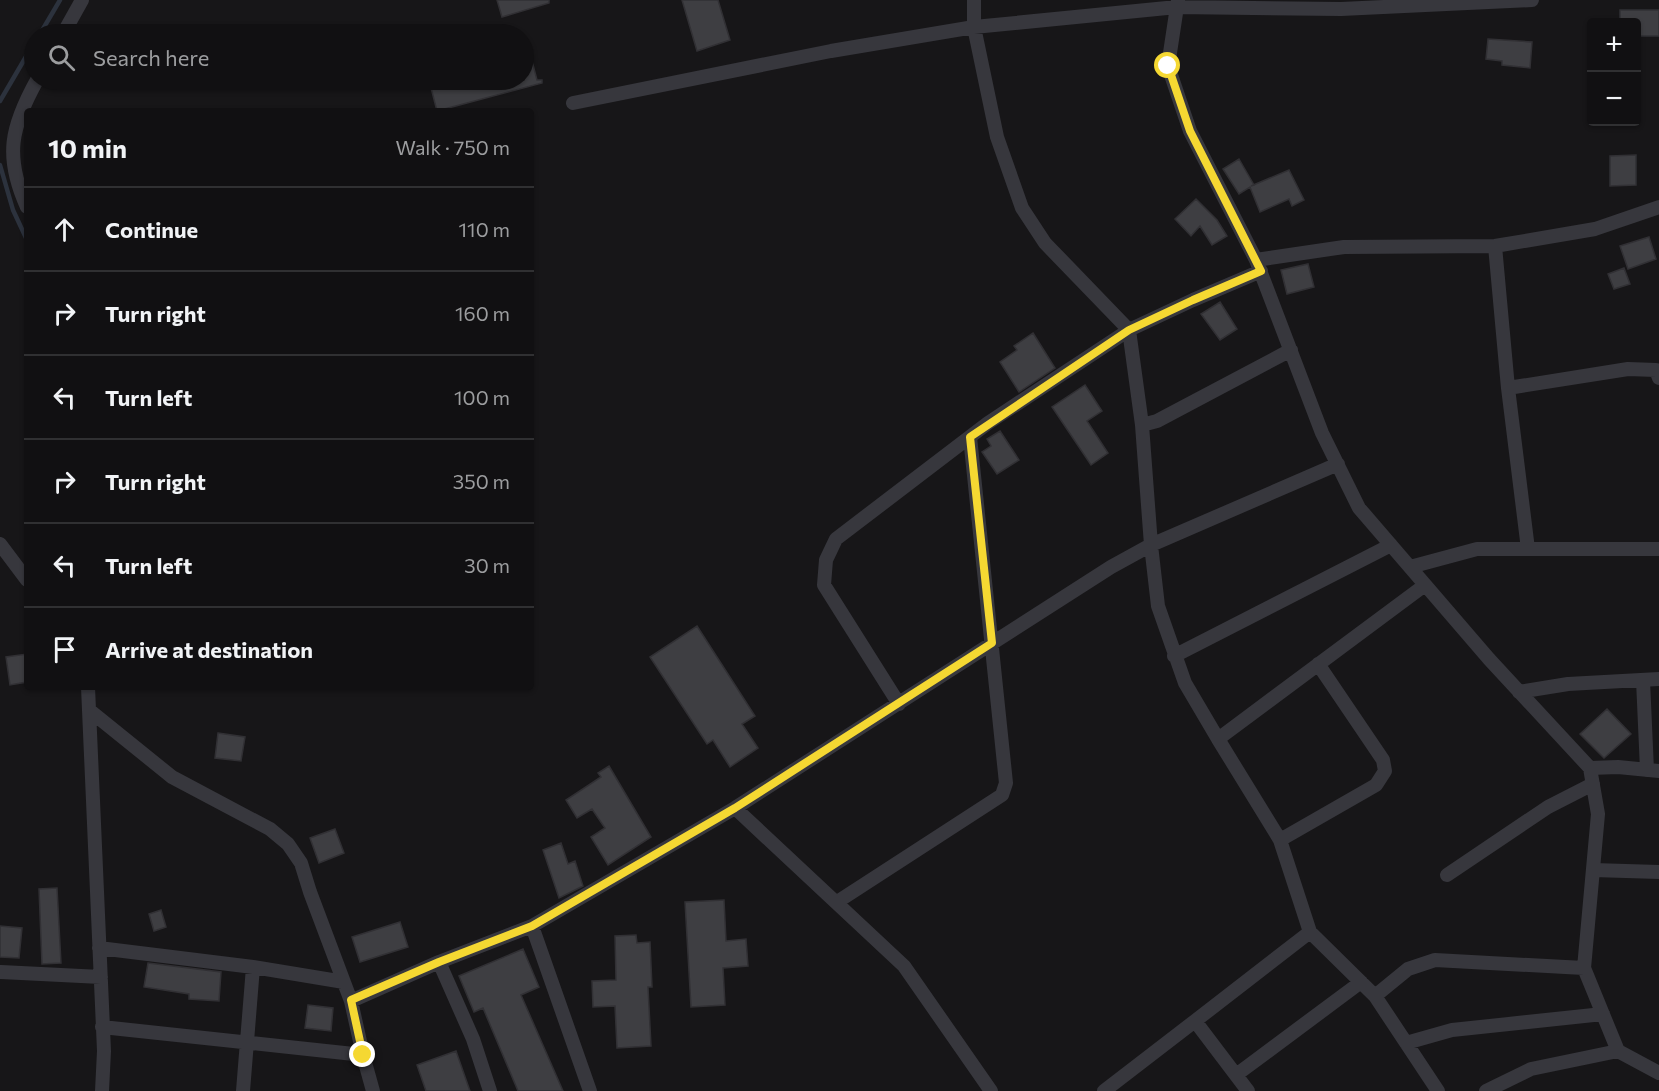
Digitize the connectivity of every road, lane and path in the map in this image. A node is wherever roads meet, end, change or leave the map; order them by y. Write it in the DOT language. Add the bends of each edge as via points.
graph roads {
  1 [pos="82,0"];
  2 [pos="974,0"];
  3 [pos="1532,0"];
  4 [pos="1178,4"];
  5 [pos="69,24"];
  6 [pos="974,27"];
  7 [pos="32,90"];
  8 [pos="573,103"];
  9 [pos="24,199"];
  10 [pos="1659,207"];
  11 [pos="1495,246"];
  12 [pos="1259,266"];
  13 [pos="1129,330"];
  14 [pos="1291,350"];
  15 [pos="1659,378"];
  16 [pos="1508,388"];
  17 [pos="1142,425"];
  18 [pos="970,437"];
  19 [pos="1338,464"];
  20 [pos="0,544"];
  21 [pos="1150,545"];
  22 [pos="1392,545"];
  23 [pos="1528,549"];
  24 [pos="1659,549"];
  25 [pos="1410,567"];
  26 [pos="24,576"];
  27 [pos="1425,585"];
  28 [pos="992,643"];
  29 [pos="1174,656"];
  30 [pos="1318,664"];
  31 [pos="1659,679"];
  32 [pos="1643,680"];
  33 [pos="88,690"];
  34 [pos="1519,692"];
  35 [pos="899,704"];
  36 [pos="89,710"];
  37 [pos="1218,739"];
  38 [pos="1590,768"];
  39 [pos="1653,771"];
  40 [pos="1593,784"];
  41 [pos="735,808"];
  42 [pos="1280,840"];
  43 [pos="1593,870"];
  44 [pos="1659,872"];
  45 [pos="1447,875"];
  46 [pos="837,902"];
  47 [pos="532,926"];
  48 [pos="1310,932"];
  49 [pos="99,948"];
  50 [pos="439,962"];
  51 [pos="253,967"];
  52 [pos="1584,968"];
  53 [pos="1,972"];
  54 [pos="101,977"];
  55 [pos="344,982"];
  56 [pos="1360,982"];
  57 [pos="1375,996"];
  58 [pos="351,1000"];
  59 [pos="1603,1014"];
  60 [pos="1195,1021"];
  61 [pos="102,1028"];
  62 [pos="246,1042"];
  63 [pos="1406,1043"];
  64 [pos="1618,1051"];
  65 [pos="363,1055"];
  66 [pos="1659,1073"];
  67 [pos="1236,1075"];
  68 [pos="102,1091"];
  69 [pos="243,1091"];
  70 [pos="373,1091"];
  71 [pos="490,1091"];
  72 [pos="590,1091"];
  73 [pos="991,1091"];
  74 [pos="1104,1091"];
  75 [pos="1248,1091"];
  76 [pos="1438,1091"];
  77 [pos="1486,1091"];
  1 -- 5 [label="street"];
  2 -- 6 [label="street"];
  3 -- 4 [label="street" via="1341,9"];
  4 -- 6 [label="street"];
  4 -- 12 [label="street" via="1168,66 1190,131"];
  6 -- 8 [label="street" via="831,51"];
  6 -- 13 [label="street" via="997,137 1023,208 1045,243"];
  7 -- 9 [label="street" via="14,130 17,180"];
  10 -- 11 [label="street" via="1595,229"];
  11 -- 12 [label="street" via="1344,247"];
  11 -- 16 [label="street"];
  12 -- 13 [label="street"];
  12 -- 14 [label="street"];
  13 -- 17 [label="street"];
  13 -- 18 [label="street"];
  14 -- 17 [label="street" via="1157,421"];
  14 -- 19 [label="street"];
  15 -- 16 [label="street" via="1656,370 1628,369"];
  16 -- 23 [label="street"];
  17 -- 21 [label="street"];
  18 -- 28 [label="street"];
  18 -- 35 [label="street" via="836,539 826,560 824,585"];
  19 -- 21 [label="street"];
  19 -- 22 [label="street" via="1359,508"];
  20 -- 26 [label="street"];
  21 -- 28 [label="street"];
  21 -- 29 [label="street" via="1158,606"];
  22 -- 25 [label="street"];
  22 -- 29 [label="street"];
  23 -- 24 [label="street"];
  23 -- 25 [label="street" via="1477,549"];
  25 -- 27 [label="street"];
  27 -- 30 [label="street"];
  27 -- 34 [label="street"];
  28 -- 35 [label="street"];
  28 -- 46 [label="street" via="1006,783 1002,795"];
  29 -- 37 [label="street"];
  30 -- 37 [label="street"];
  30 -- 42 [label="street" via="1383,760 1385,771 1376,785"];
  31 -- 32 [label="street"];
  32 -- 34 [label="street" via="1568,684"];
  32 -- 39 [label="street"];
  33 -- 36 [label="street"];
  34 -- 38 [label="street"];
  35 -- 41 [label="street"];
  36 -- 49 [label="street"];
  36 -- 55 [label="street" via="172,777 270,829 288,844 301,863"];
  37 -- 42 [label="street"];
  38 -- 39 [label="street"];
  38 -- 40 [label="street"];
  40 -- 43 [label="street" via="1598,814"];
  40 -- 45 [label="street" via="1548,807"];
  41 -- 46 [label="street"];
  41 -- 47 [label="street"];
  42 -- 48 [label="street"];
  43 -- 44 [label="street"];
  43 -- 52 [label="street"];
  46 -- 73 [label="street" via="904,966"];
  47 -- 50 [label="street"];
  47 -- 72 [label="street"];
  48 -- 56 [label="street"];
  48 -- 60 [label="street"];
  49 -- 51 [label="street"];
  49 -- 54 [label="street"];
  50 -- 58 [label="street"];
  50 -- 71 [label="street" via="473,1039"];
  51 -- 55 [label="street"];
  51 -- 62 [label="street"];
  52 -- 57 [label="street" via="1435,960 1408,969"];
  52 -- 59 [label="street"];
  53 -- 54 [label="street"];
  54 -- 61 [label="street"];
  55 -- 58 [label="street"];
  56 -- 57 [label="street"];
  56 -- 67 [label="street"];
  57 -- 63 [label="street"];
  58 -- 65 [label="street"];
  59 -- 63 [label="street" via="1452,1030"];
  59 -- 64 [label="street"];
  60 -- 67 [label="street"];
  60 -- 74 [label="street"];
  61 -- 62 [label="street"];
  61 -- 68 [label="street"];
  62 -- 65 [label="street"];
  62 -- 69 [label="street"];
  63 -- 76 [label="street"];
  64 -- 66 [label="street"];
  64 -- 77 [label="street" via="1531,1069"];
  65 -- 70 [label="street"];
  67 -- 75 [label="street"];
}
